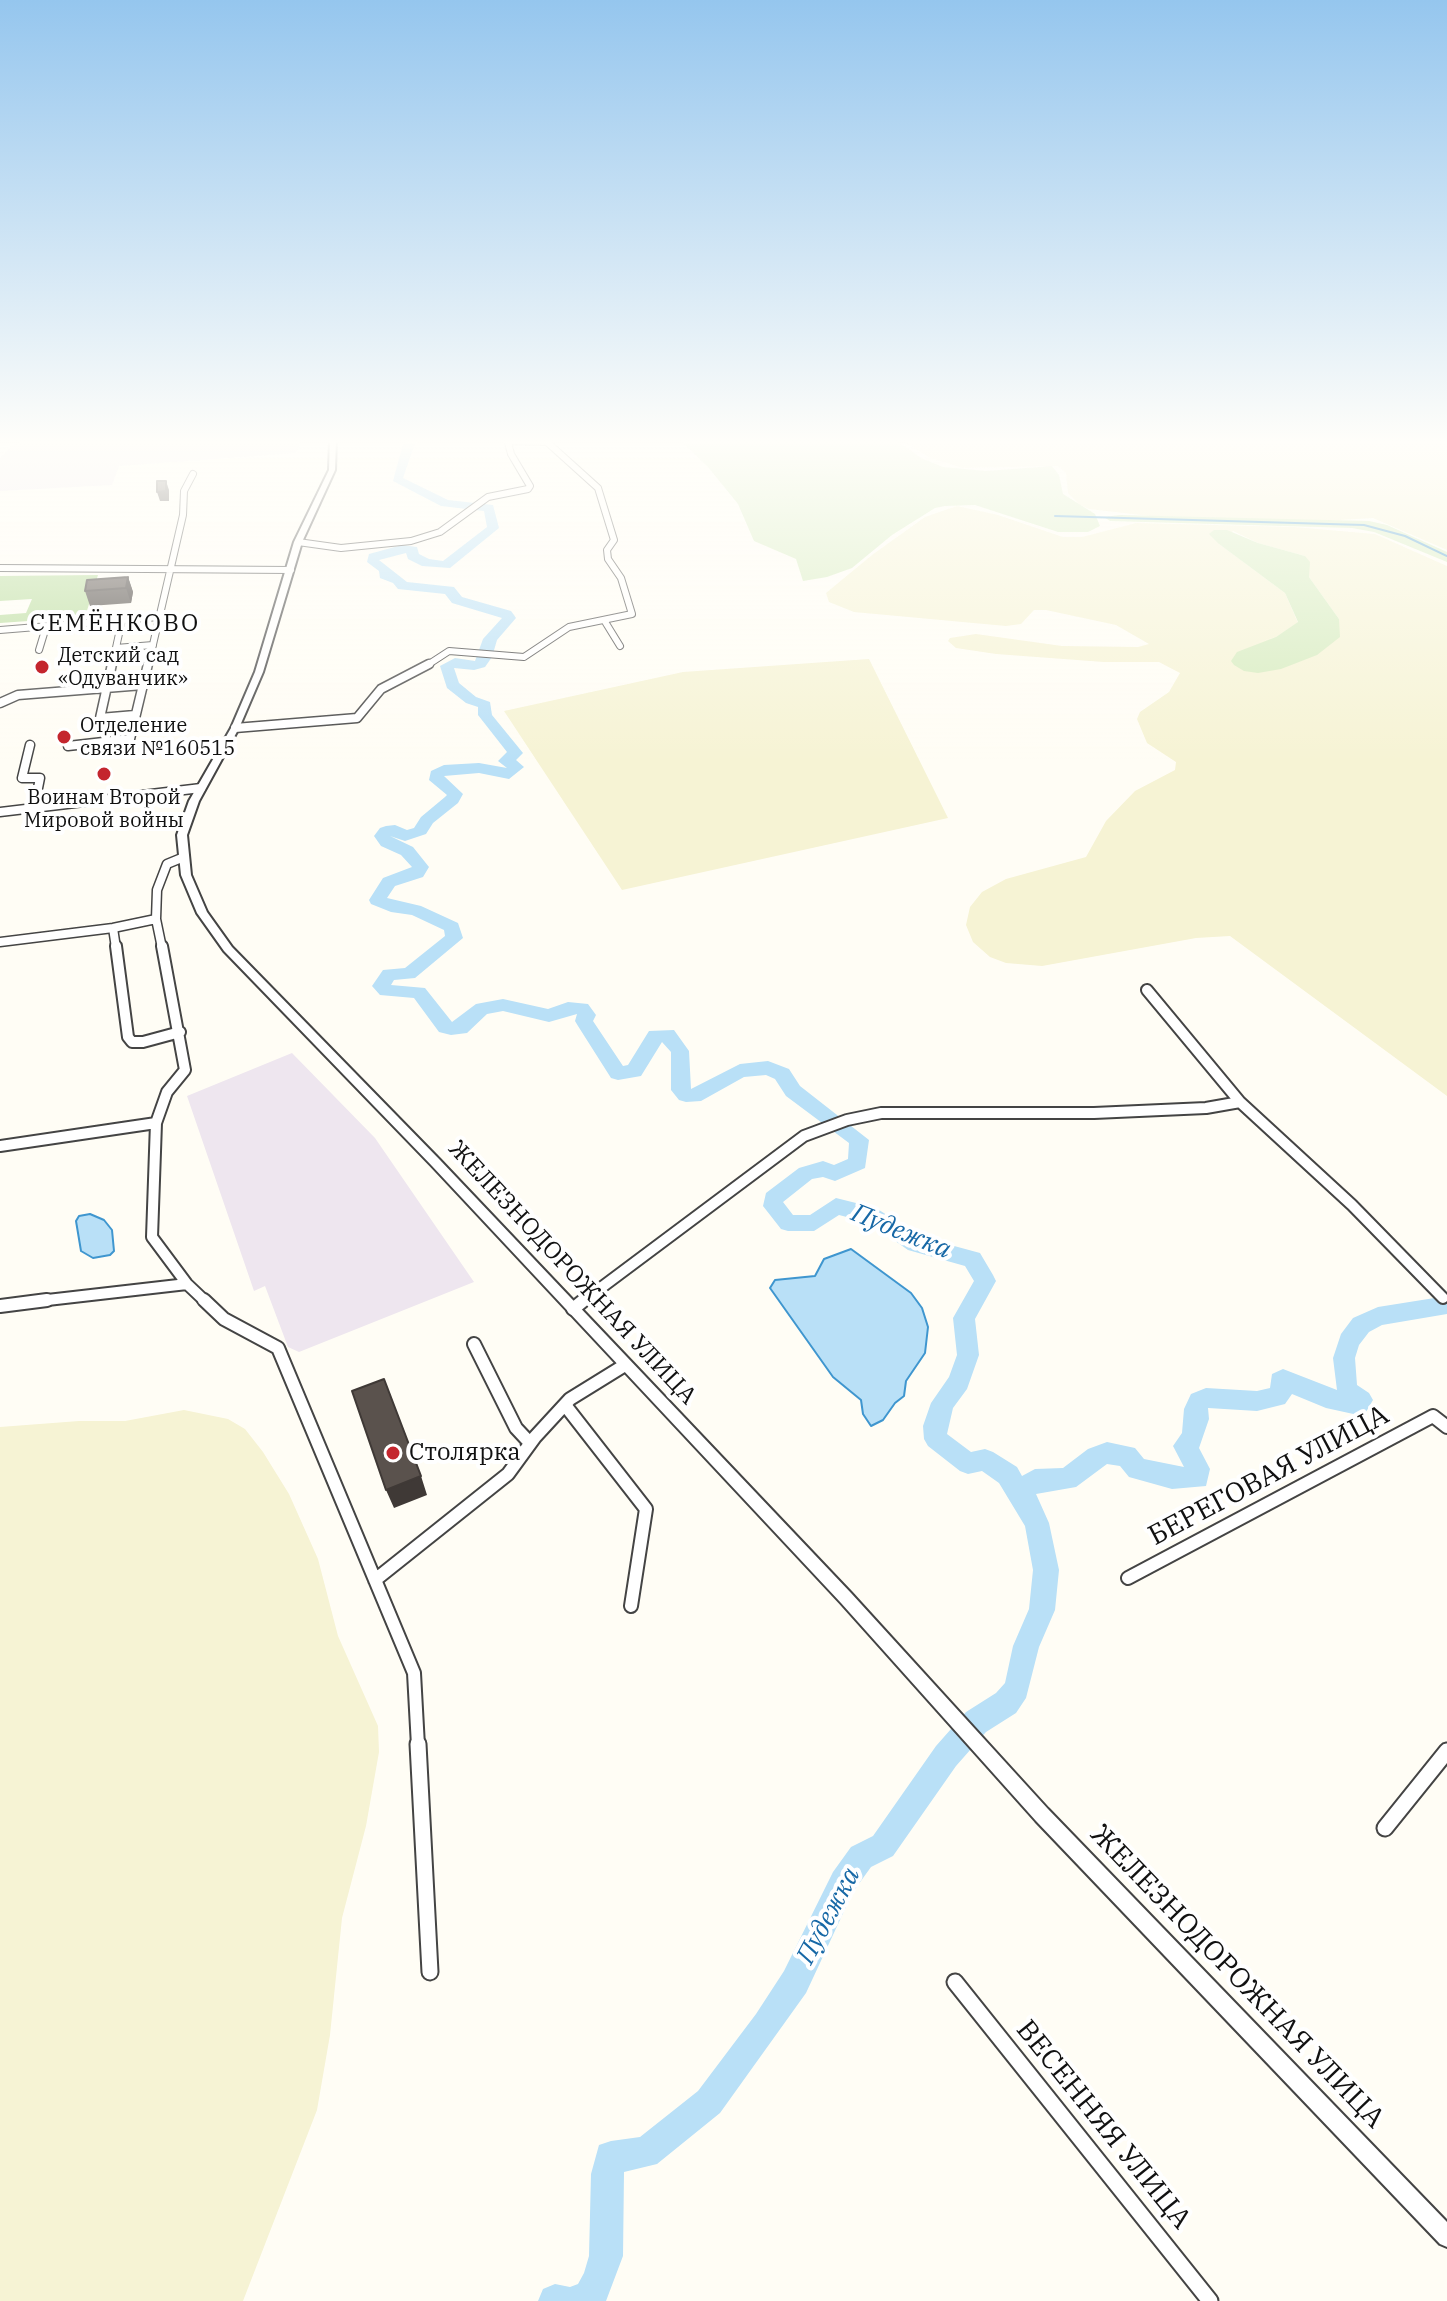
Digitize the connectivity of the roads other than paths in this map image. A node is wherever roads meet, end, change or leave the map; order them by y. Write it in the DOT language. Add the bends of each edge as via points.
graph roads {
  1 [pos="175,546"];
  2 [pos="297,546"];
  3 [pos="329,546"];
  4 [pos="357,546"];
  5 [pos="610,546"];
  6 [pos="0,568"];
  7 [pos="171,569"];
  8 [pos="291,570"];
  9 [pos="159,617"];
  10 [pos="122,620"];
  11 [pos="604,620"];
  12 [pos="46,627"];
  13 [pos="0,630"];
  14 [pos="153,645"];
  15 [pos="620,646"];
  16 [pos="116,648"];
  17 [pos="39,650"];
  18 [pos="143,685"];
  19 [pos="106,688"];
  20 [pos="0,703"];
  21 [pos="135,715"];
  22 [pos="235,728"];
  23 [pos="30,745"];
  24 [pos="68,746"];
  25 [pos="201,788"];
  26 [pos="34,808"];
  27 [pos="0,812"];
  28 [pos="184,857"];
  29 [pos="156,919"];
  30 [pos="113,928"];
  31 [pos="0,942"];
  32 [pos="1147,990"];
  33 [pos="180,1032"];
  34 [pos="1240,1102"];
  35 [pos="156,1123"];
  36 [pos="0,1146"];
  37 [pos="187,1284"];
  38 [pos="1443,1298"];
  39 [pos="0,1306"];
  40 [pos="573,1309"];
  41 [pos="474,1344"];
  42 [pos="625,1365"];
  43 [pos="565,1405"];
  44 [pos="1447,1427"];
  45 [pos="530,1443"];
  46 [pos="1128,1578"];
  47 [pos="375,1580"];
  48 [pos="631,1606"];
  49 [pos="1447,1751"];
  50 [pos="1385,1828"];
  51 [pos="430,1972"];
  52 [pos="955,1982"];
  53 [pos="1447,2237"];
  54 [pos="1210,2301"];
  1 -- 7 [label="street"];
  2 -- 8 [label="street"];
  3 -- 4 [label="street"];
  5 -- 11 [label="street" via="608,559 621,578 632,614"];
  6 -- 7 [label="street"];
  7 -- 8 [label="street"];
  7 -- 9 [label="street"];
  8 -- 22 [label="street"];
  9 -- 10 [label="street"];
  9 -- 14 [label="street"];
  10 -- 12 [label="street"];
  10 -- 16 [label="street"];
  11 -- 15 [label="street"];
  11 -- 22 [label="street" via="569,627 524,657 449,651 381,689 357,718"];
  12 -- 13 [label="street"];
  12 -- 17 [label="street"];
  14 -- 16 [label="street"];
  14 -- 18 [label="street"];
  16 -- 19 [label="street"];
  18 -- 19 [label="street"];
  18 -- 21 [label="street"];
  19 -- 20 [label="street" via="18,695"];
  19 -- 21 [label="street" via="100,718"];
  21 -- 24 [label="street" via="130,739"];
  22 -- 25 [label="street"];
  23 -- 26 [label="street" via="22,778 40,778"];
  25 -- 26 [label="street"];
  25 -- 28 [label="street" via="182,835"];
  26 -- 27 [label="street"];
  28 -- 29 [label="street" via="167,864 157,890"];
  28 -- 40 [label="street, ЖЕЛЕЗНОДОРОЖНАЯ УЛИЦА" via="202,913 228,949"];
  29 -- 30 [label="street"];
  29 -- 33 [label="street"];
  30 -- 31 [label="street"];
  30 -- 33 [label="street" via="128,1037 143,1042"];
  32 -- 34 [label="street"];
  33 -- 35 [label="street" via="185,1070 167,1092"];
  34 -- 38 [label="street"];
  34 -- 40 [label="street" via="1094,1113 881,1113 847,1120 804,1136"];
  35 -- 36 [label="street"];
  35 -- 37 [label="street" via="152,1237"];
  37 -- 39 [label="street"];
  37 -- 47 [label="street" via="224,1319 278,1348"];
  40 -- 42 [label="street, ЖЕЛЕЗНОДОРОЖНАЯ УЛИЦА"];
  41 -- 45 [label="street" via="516,1428"];
  42 -- 43 [label="street"];
  42 -- 53 [label="street, ЖЕЛЕЗНОДОРОЖНАЯ УЛИЦА"];
  43 -- 45 [label="street"];
  43 -- 48 [label="street" via="646,1509"];
  44 -- 46 [label="street, БЕРЕГОВАЯ УЛИЦА" via="1433,1416"];
  45 -- 47 [label="street" via="508,1474"];
  47 -- 51 [label="street" via="414,1673"];
  49 -- 50 [label="street"];
  52 -- 54 [label="street, ВЕСЕННЯЯ УЛИЦА"];
}
